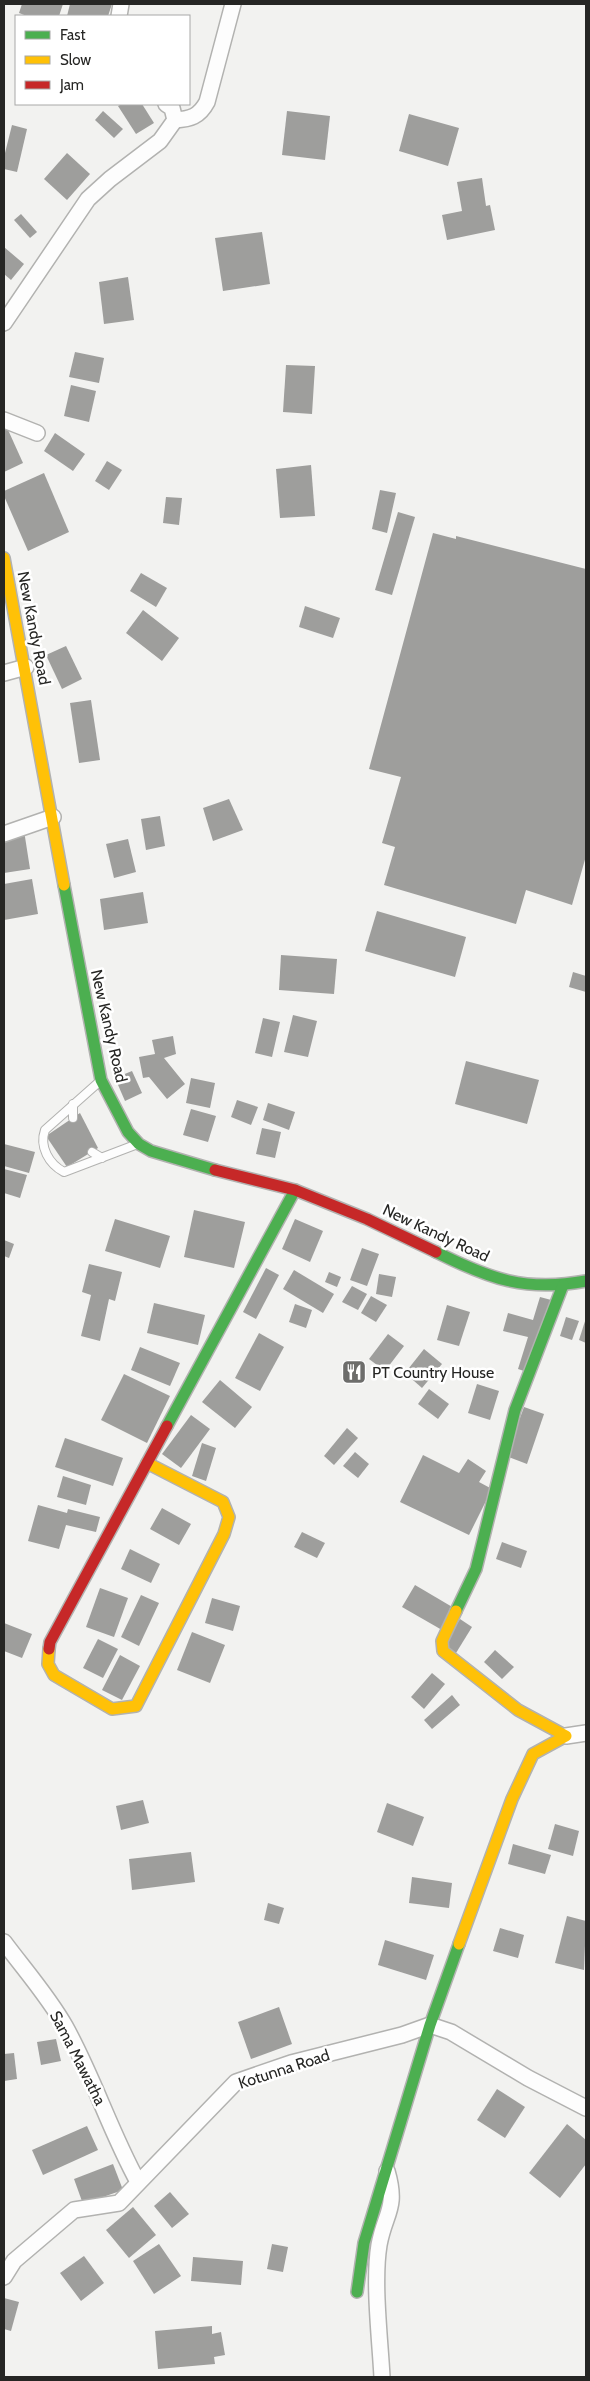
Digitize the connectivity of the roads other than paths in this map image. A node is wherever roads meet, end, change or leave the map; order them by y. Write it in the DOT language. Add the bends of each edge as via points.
graph roads {
  1 [pos="233,4"];
  2 [pos="168,105"];
  3 [pos="175,120"];
  4 [pos="4,323"];
  5 [pos="4,420"];
  6 [pos="37,433"];
  7 [pos="4,558"];
  8 [pos="26,667"];
  9 [pos="4,674"];
  10 [pos="54,817"];
  11 [pos="4,834"];
  12 [pos="101,1080"];
  13 [pos="74,1104"];
  14 [pos="73,1118"];
  15 [pos="139,1144"];
  16 [pos="92,1152"];
  17 [pos="102,1158"];
  18 [pos="295,1190"];
  19 [pos="586,1281"];
  20 [pos="563,1285"];
  21 [pos="147,1463"];
  22 [pos="586,1733"];
  23 [pos="566,1736"];
  24 [pos="4,1942"];
  25 [pos="430,2025"];
  26 [pos="586,2108"];
  27 [pos="387,2171"];
  28 [pos="138,2182"];
  29 [pos="4,2277"];
  30 [pos="357,2292"];
  31 [pos="382,2377"];
  1 -- 3 [label="street" via="207,102 201,112 191,118"];
  2 -- 3 [label="street" via="172,108"];
  3 -- 4 [label="street" via="160,141 88,199"];
  5 -- 6 [label="street"];
  7 -- 8 [label="street, New Kandy Road"];
  8 -- 9 [label="street"];
  8 -- 10 [label="street, New Kandy Road"];
  10 -- 11 [label="street"];
  10 -- 12 [label="street, New Kandy Road"];
  12 -- 13 [label="lane"];
  12 -- 15 [label="street, New Kandy Road" via="128,1132"];
  13 -- 14 [label="lane"];
  13 -- 17 [label="lane" via="45,1130 42,1137 44,1151 54,1167 64,1172"];
  15 -- 17 [label="lane"];
  15 -- 18 [label="street, New Kandy Road" via="185,1163"];
  16 -- 17 [label="lane"];
  18 -- 20 [label="street, New Kandy Road" via="367,1219 479,1273 533,1285"];
  18 -- 21 [label="street"];
  19 -- 20 [label="street, New Kandy Road"];
  20 -- 23 [label="street" via="515,1410 476,1569 442,1641 443,1650 518,1710"];
  21 -- 21 [label="street" via="223,1502 229,1518 224,1534 136,1706 112,1709 54,1675 48,1664 50,1642"];
  22 -- 23 [label="street"];
  23 -- 25 [label="street" via="533,1754 512,1799"];
  24 -- 28 [label="street, Sama Mawatha" via="64,2024"];
  25 -- 26 [label="street" via="451,2032"];
  25 -- 27 [label="street"];
  25 -- 28 [label="street, Kotunna Road" via="291,2063 236,2082"];
  27 -- 30 [label="street" via="364,2243"];
  27 -- 31 [label="street" via="393,2190 391,2208 379,2245 377,2281"];
  28 -- 29 [label="street, Kotunna Road" via="119,2203 74,2210 14,2261"];
}
